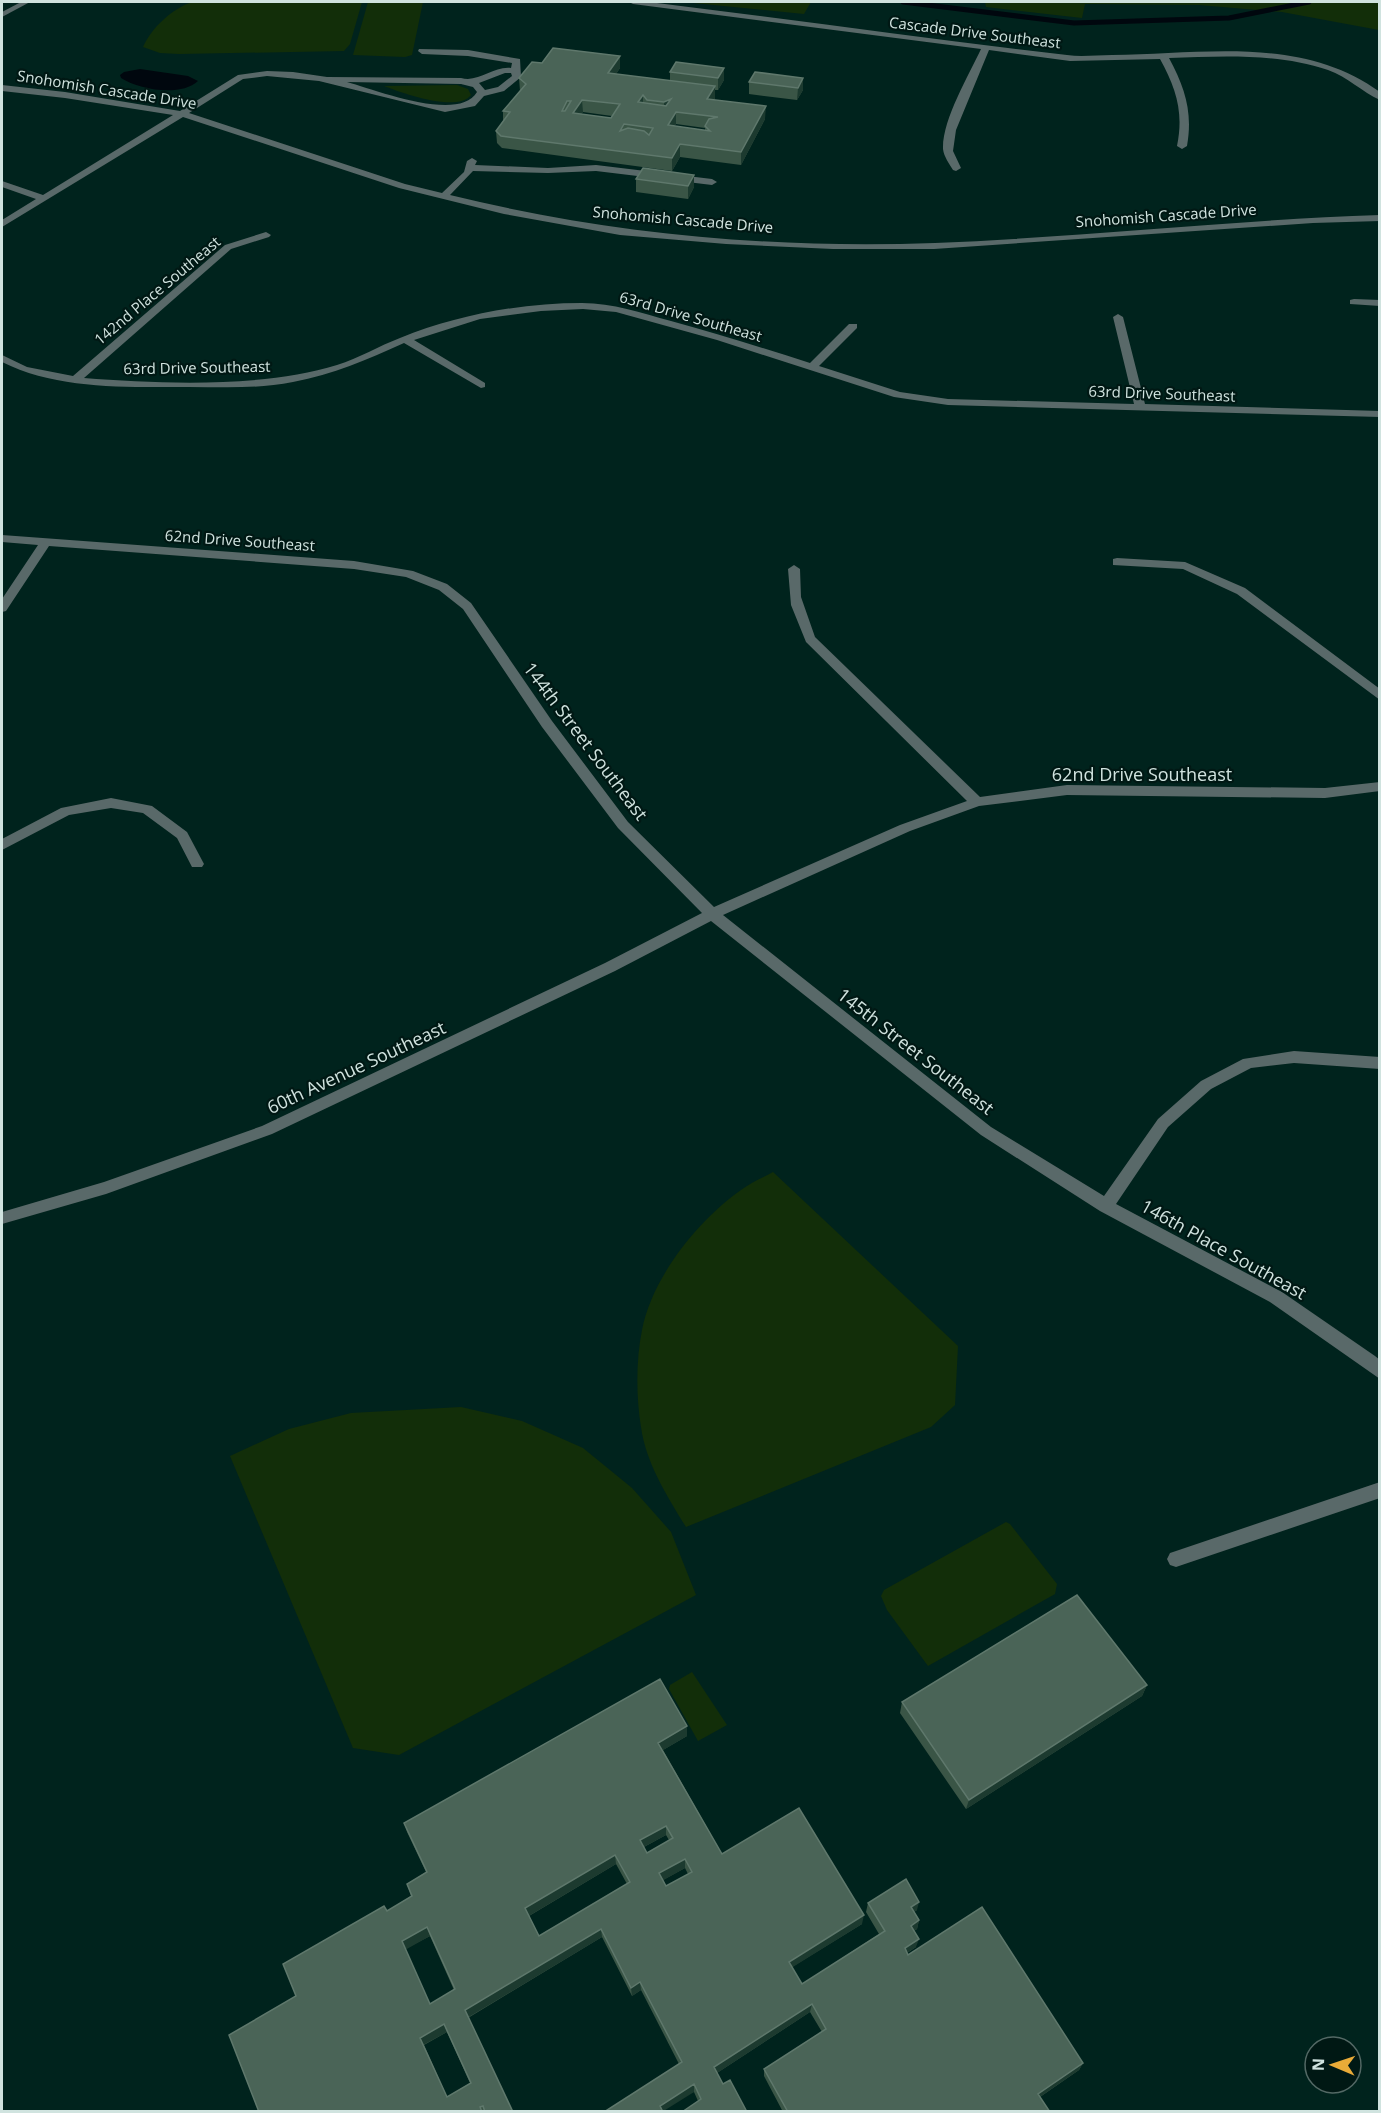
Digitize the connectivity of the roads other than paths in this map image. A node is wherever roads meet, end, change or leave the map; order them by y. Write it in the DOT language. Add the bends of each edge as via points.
graph roads {
  1 [pos="26,2"];
  2 [pos="633,2"];
  3 [pos="2,15"];
  4 [pos="986,48"];
  5 [pos="422,51"];
  6 [pos="1163,56"];
  7 [pos="516,71"];
  8 [pos="330,79"];
  9 [pos="471,83"];
  10 [pos="2,88"];
  11 [pos="481,94"];
  12 [pos="1380,97"];
  13 [pos="183,114"];
  14 [pos="1182,146"];
  15 [pos="956,168"];
  16 [pos="712,182"];
  17 [pos="2,184"];
  18 [pos="444,196"];
  19 [pos="42,198"];
  20 [pos="1380,218"];
  21 [pos="2,224"];
  22 [pos="266,235"];
  23 [pos="1354,303"];
  24 [pos="1380,303"];
  25 [pos="1118,318"];
  26 [pos="853,326"];
  27 [pos="405,339"];
  28 [pos="2,358"];
  29 [pos="812,367"];
  30 [pos="75,380"];
  31 [pos="481,385"];
  32 [pos="1140,407"];
  33 [pos="1380,414"];
  34 [pos="2,539"];
  35 [pos="46,542"];
  36 [pos="1117,562"];
  37 [pos="794,569"];
  38 [pos="467,606"];
  39 [pos="2,608"];
  40 [pos="1380,696"];
  41 [pos="1380,786"];
  42 [pos="977,802"];
  43 [pos="2,844"];
  44 [pos="197,864"];
  45 [pos="712,914"];
  46 [pos="1380,1063"];
  47 [pos="1106,1206"];
  48 [pos="2,1218"];
  49 [pos="1380,1372"];
  50 [pos="1380,1490"];
  51 [pos="1176,1559"];
  1 -- 3 [label="street"];
  2 -- 4 [label="street, Cascade Drive Southeast"];
  4 -- 6 [label="street, Cascade Drive Southeast" via="1070,58"];
  4 -- 15 [label="street" via="962,96 949,139 947,150"];
  5 -- 7 [label="street" via="517,60"];
  6 -- 12 [label="street, Cascade Drive Southeast" via="1257,54 1314,63 1349,76"];
  6 -- 14 [label="street" via="1181,89 1187,123"];
  7 -- 9 [label="street" via="504,70"];
  7 -- 11 [label="street" via="518,76 501,89"];
  8 -- 9 [label="street"];
  8 -- 11 [label="street" via="445,109 467,106"];
  8 -- 13 [label="street" via="291,73 241,77"];
  9 -- 11 [label="street" via="480,88"];
  10 -- 13 [label="street, Snohomish Cascade Drive"];
  13 -- 18 [label="street, Snohomish Cascade Drive" via="402,186"];
  13 -- 19 [label="street"];
  16 -- 18 [label="street" via="596,168 534,172 471,165"];
  17 -- 19 [label="street"];
  18 -- 20 [label="street, Snohomish Cascade Drive" via="620,232 833,246 934,246"];
  19 -- 21 [label="street"];
  22 -- 30 [label="street, 142nd Place Southeast" via="228,247"];
  23 -- 24 [label="street"];
  25 -- 32 [label="street"];
  26 -- 29 [label="street"];
  27 -- 29 [label="street, 63rd Drive Southeast" via="479,316 583,306 617,309"];
  27 -- 30 [label="street, 63rd Drive Southeast" via="342,367 254,384"];
  27 -- 31 [label="street"];
  28 -- 30 [label="street, 63rd Drive Southeast" via="24,369"];
  29 -- 32 [label="street, 63rd Drive Southeast" via="898,395 948,402"];
  32 -- 33 [label="street, 63rd Drive Southeast"];
  34 -- 35 [label="street, 62nd Drive Southeast"];
  35 -- 38 [label="street, 62nd Drive Southeast" via="354,565 443,587"];
  35 -- 39 [label="street"];
  36 -- 40 [label="street" via="1185,566 1241,591"];
  37 -- 42 [label="street" via="796,609 810,639"];
  38 -- 45 [label="street, 144th Street Southeast" via="623,825"];
  41 -- 42 [label="street, 62nd Drive Southeast" via="1325,793 1067,790"];
  42 -- 45 [label="street, 62nd Drive Southeast" via="905,828"];
  43 -- 44 [label="street" via="66,811 111,803 147,809 182,835"];
  45 -- 47 [label="street, 145th Street Southeast" via="986,1131"];
  45 -- 48 [label="street, 60th Avenue Southeast" via="610,967 267,1130 106,1188"];
  46 -- 47 [label="street" via="1294,1057 1237,1068 1206,1085 1163,1123"];
  47 -- 49 [label="street, 146th Place Southeast" via="1276,1297"];
  50 -- 51 [label="street"];
}
